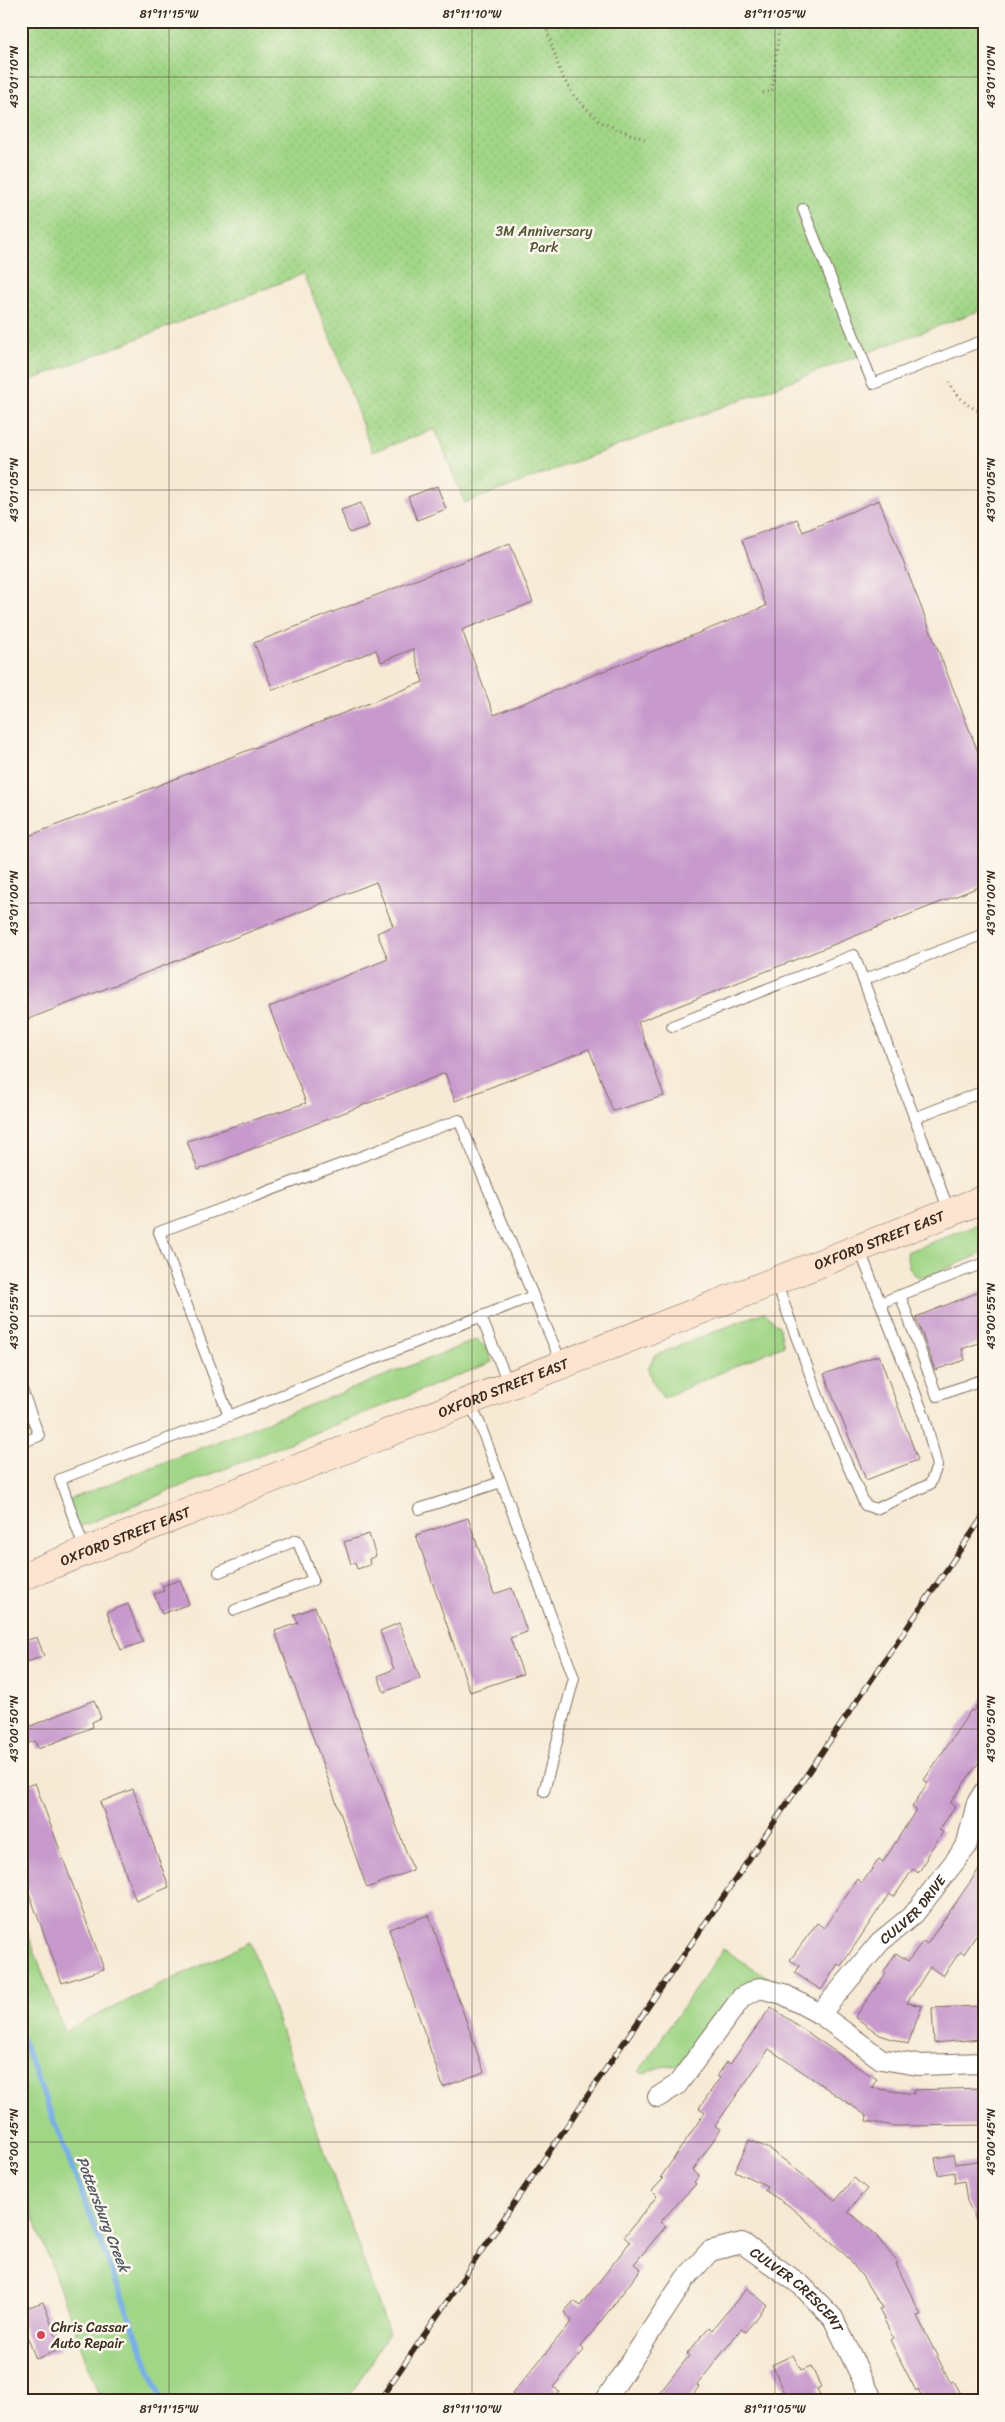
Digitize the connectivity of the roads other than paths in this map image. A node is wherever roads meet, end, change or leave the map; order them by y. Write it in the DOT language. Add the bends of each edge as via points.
graph roads {
  1 [pos="803,208"];
  2 [pos="984,340"];
  3 [pos="984,934"];
  4 [pos="863,980"];
  5 [pos="672,1026"];
  6 [pos="984,1091"];
  7 [pos="914,1118"];
  8 [pos="984,1199"];
  9 [pos="949,1212"];
  10 [pos="859,1248"];
  11 [pos="984,1263"];
  12 [pos="775,1281"];
  13 [pos="900,1295"];
  14 [pos="533,1296"];
  15 [pos="880,1303"];
  16 [pos="481,1317"];
  17 [pos="562,1365"];
  18 [pos="984,1378"];
  19 [pos="509,1385"];
  20 [pos="21,1387"];
  21 [pos="469,1401"];
  22 [pos="229,1416"];
  23 [pos="21,1443"];
  24 [pos="501,1482"];
  25 [pos="419,1509"];
  26 [pos="85,1552"];
  27 [pos="219,1572"];
  28 [pos="21,1577"];
  29 [pos="235,1610"];
  30 [pos="544,1791"];
  31 [pos="984,1792"];
  32 [pos="820,2014"];
  33 [pos="984,2063"];
  34 [pos="658,2097"];
  35 [pos="605,2401"];
  36 [pos="873,2401"];
  1 -- 2 [label="lane" via="874,384"];
  3 -- 4 [label="lane"];
  4 -- 5 [label="lane" via="854,955"];
  4 -- 7 [label="lane"];
  6 -- 7 [label="lane"];
  7 -- 9 [label="lane"];
  8 -- 9 [label="main road, OXFORD STREET EAST"];
  9 -- 10 [label="main road, OXFORD STREET EAST"];
  10 -- 12 [label="main road, OXFORD STREET EAST"];
  10 -- 15 [label="lane"];
  11 -- 13 [label="lane"];
  12 -- 15 [label="lane" via="824,1412 865,1506 876,1509 930,1484 937,1466 924,1418"];
  12 -- 17 [label="main road, OXFORD STREET EAST"];
  13 -- 15 [label="lane"];
  13 -- 18 [label="lane" via="937,1396"];
  14 -- 16 [label="lane"];
  14 -- 17 [label="lane"];
  14 -- 22 [label="lane" via="460,1120 159,1232"];
  16 -- 19 [label="lane"];
  16 -- 22 [label="lane"];
  17 -- 19 [label="main road, OXFORD STREET EAST"];
  19 -- 21 [label="main road, OXFORD STREET EAST"];
  20 -- 23 [label="lane" via="39,1436"];
  21 -- 24 [label="lane"];
  21 -- 26 [label="main road, OXFORD STREET EAST"];
  22 -- 26 [label="lane" via="60,1479"];
  24 -- 25 [label="lane"];
  24 -- 30 [label="lane" via="574,1678"];
  26 -- 28 [label="main road, OXFORD STREET EAST"];
  27 -- 29 [label="lane" via="296,1540 300,1548 313,1580"];
  31 -- 32 [label="street, CULVER DRIVE" via="977,1803 966,1847 914,1914 880,1942"];
  32 -- 33 [label="street" via="881,2059 918,2065"];
  32 -- 34 [label="street" via="783,1994 760,1988 742,1997 677,2084"];
  35 -- 36 [label="street, CULVER CRESCENT" via="685,2279 710,2251 742,2243 801,2285 833,2318"];
}
